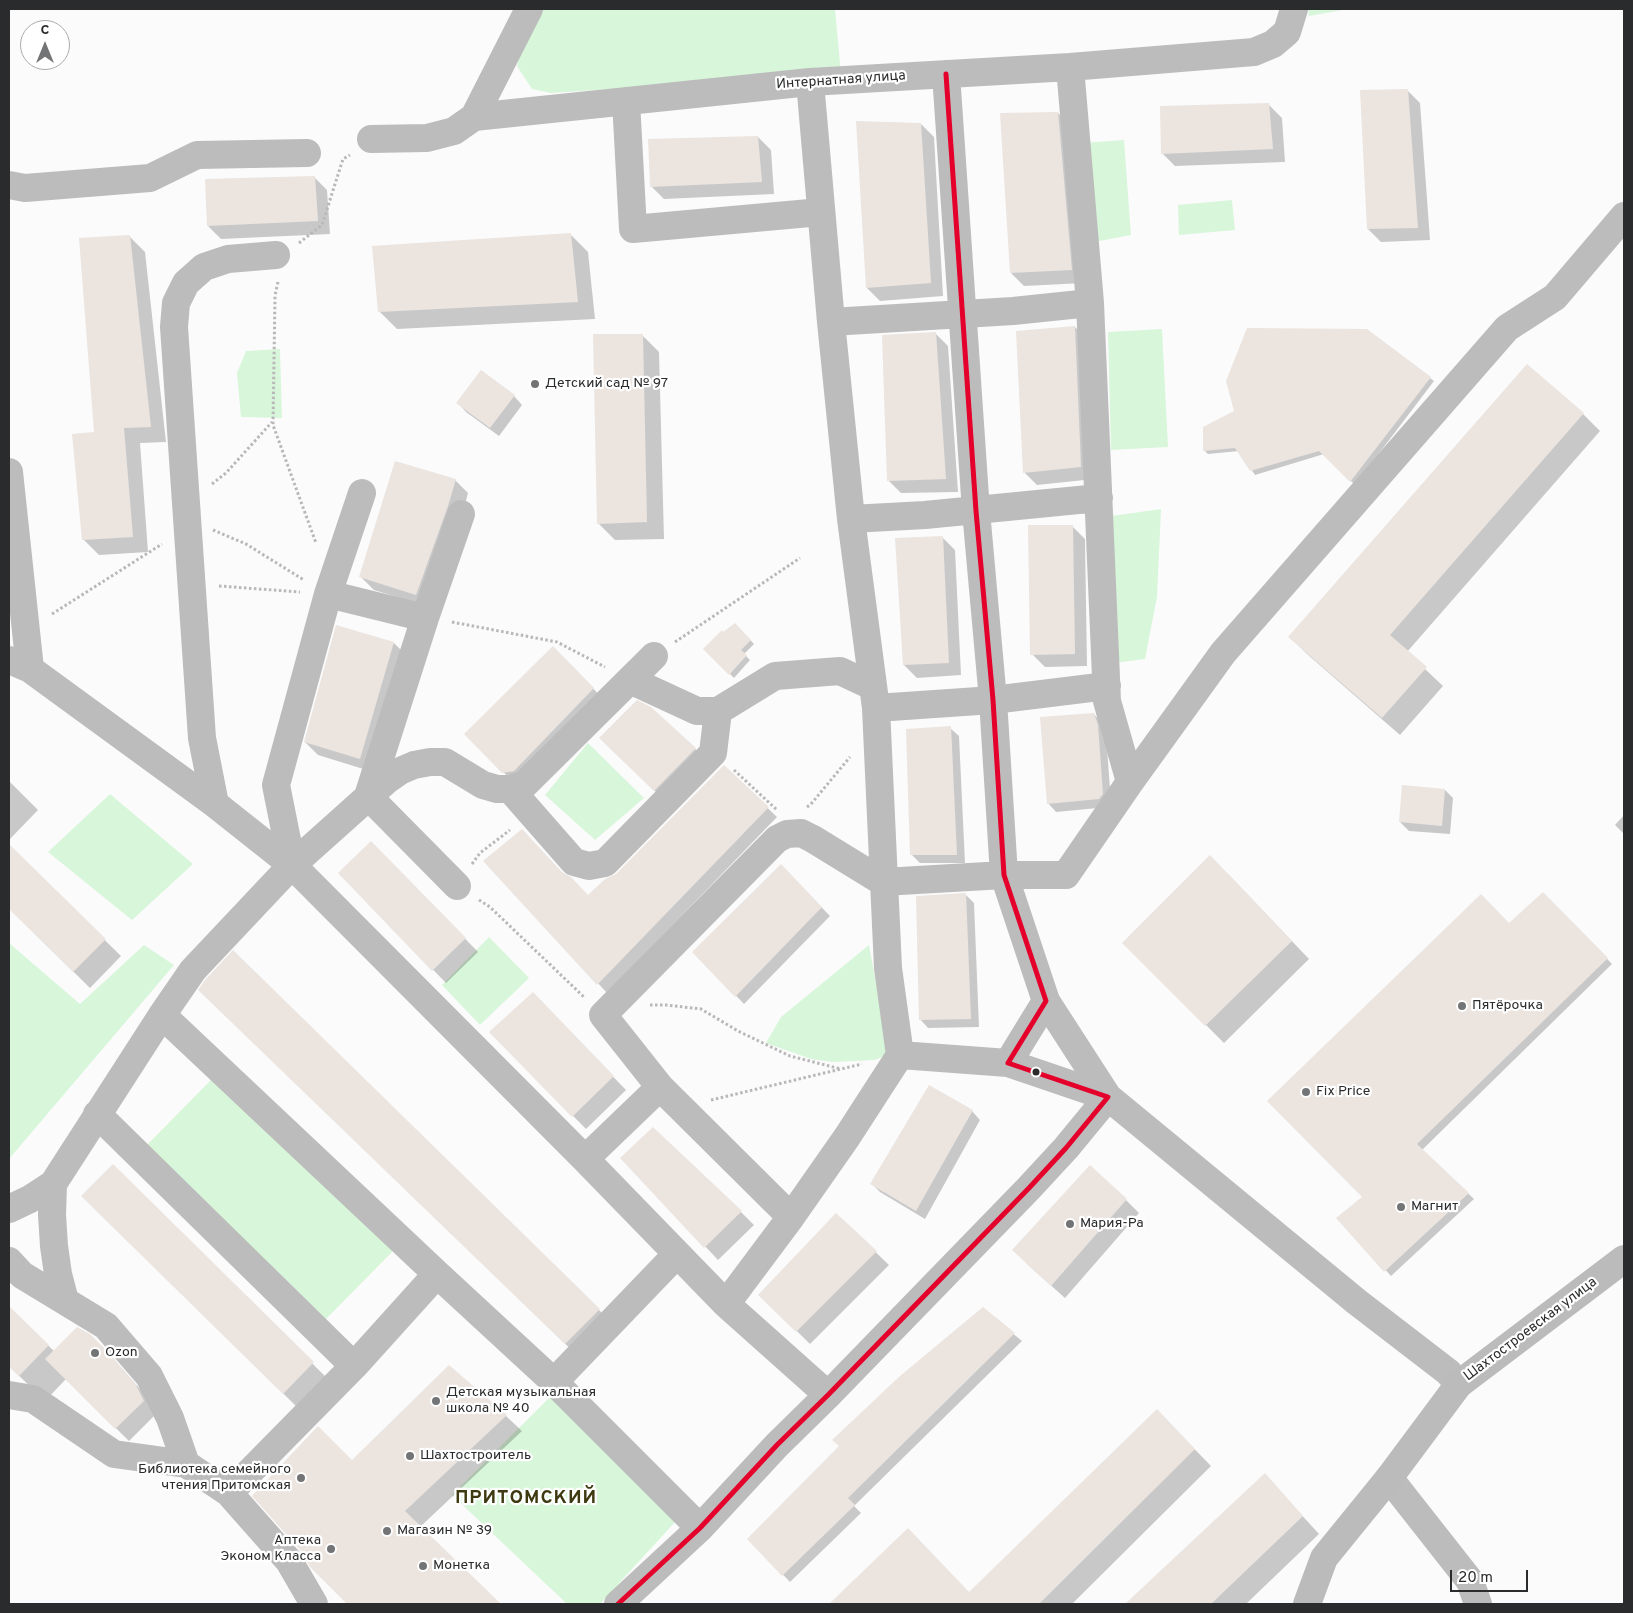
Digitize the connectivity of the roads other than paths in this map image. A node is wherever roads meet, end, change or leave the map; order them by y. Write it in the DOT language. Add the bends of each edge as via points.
graph roads {
  1 [pos="529,9"];
  2 [pos="1294,9"];
  3 [pos="1070,67"];
  4 [pos="946,74"];
  5 [pos="810,82"];
  6 [pos="626,101"];
  7 [pos="474,117"];
  8 [pos="371,140"];
  9 [pos="307,152"];
  10 [pos="9,185"];
  11 [pos="821,212"];
  12 [pos="1624,216"];
  13 [pos="278,267"];
  14 [pos="1090,303"];
  15 [pos="962,314"];
  16 [pos="831,322"];
  17 [pos="9,472"];
  18 [pos="362,493"];
  19 [pos="1099,498"];
  20 [pos="976,510"];
  21 [pos="461,514"];
  22 [pos="851,519"];
  23 [pos="328,594"];
  24 [pos="426,618"];
  25 [pos="654,656"];
  26 [pos="19,664"];
  27 [pos="630,680"];
  28 [pos="1107,686"];
  29 [pos="874,697"];
  30 [pos="993,700"];
  31 [pos="718,711"];
  32 [pos="1130,782"];
  33 [pos="368,796"];
  34 [pos="518,798"];
  35 [pos="214,804"];
  36 [pos="292,865"];
  37 [pos="1004,875"];
  38 [pos="883,882"];
  39 [pos="457,886"];
  40 [pos="1046,1001"];
  41 [pos="162,1015"];
  42 [pos="900,1055"];
  43 [pos="1008,1063"];
  44 [pos="660,1087"];
  45 [pos="1108,1097"];
  46 [pos="97,1114"];
  47 [pos="585,1159"];
  48 [pos="53,1184"];
  49 [pos="9,1208"];
  50 [pos="791,1217"];
  51 [pos="677,1254"];
  52 [pos="1624,1259"];
  53 [pos="9,1261"];
  54 [pos="437,1274"];
  55 [pos="65,1301"];
  56 [pos="726,1304"];
  57 [pos="354,1366"];
  58 [pos="554,1382"];
  59 [pos="1459,1384"];
  60 [pos="9,1395"];
  61 [pos="828,1395"];
  62 [pos="186,1464"];
  63 [pos="1389,1478"];
  64 [pos="229,1493"];
  65 [pos="700,1528"];
  66 [pos="314,1604"];
  67 [pos="618,1604"];
  68 [pos="1307,1604"];
  69 [pos="1478,1604"];
  1 -- 7 [label="street"];
  2 -- 3 [label="street, Интернатная улица" via="1287,32 1273,44 1254,52"];
  3 -- 4 [label="street, Интернатная улица"];
  3 -- 14 [label="street"];
  4 -- 5 [label="street, Интернатная улица"];
  4 -- 15 [label="street"];
  5 -- 6 [label="street, Интернатная улица"];
  5 -- 11 [label="street"];
  6 -- 7 [label="street, Интернатная улица"];
  6 -- 11 [label="street" via="633,228"];
  7 -- 8 [label="street, Интернатная улица" via="454,131 427,138"];
  9 -- 10 [label="street" via="197,155 150,178 25,188"];
  11 -- 16 [label="street"];
  12 -- 32 [label="street" via="1556,297 1507,328 1230,646"];
  13 -- 35 [label="street" via="228,258 204,267 186,283 176,303 174,327 202,738"];
  14 -- 15 [label="street"];
  14 -- 19 [label="street"];
  15 -- 16 [label="street"];
  15 -- 20 [label="street"];
  16 -- 22 [label="street"];
  17 -- 26 [label="street" via="26,631"];
  18 -- 23 [label="street"];
  19 -- 20 [label="street"];
  19 -- 28 [label="street"];
  20 -- 22 [label="street"];
  20 -- 30 [label="street"];
  21 -- 24 [label="street"];
  22 -- 29 [label="street"];
  23 -- 24 [label="street"];
  23 -- 36 [label="street" via="276,785"];
  24 -- 33 [label="street"];
  25 -- 27 [label="street"];
  26 -- 35 [label="street"];
  27 -- 31 [label="street" via="697,711"];
  27 -- 34 [label="street" via="525,784"];
  28 -- 30 [label="street"];
  28 -- 32 [label="street" via="1107,701"];
  29 -- 30 [label="street"];
  29 -- 31 [label="street" via="840,671 775,676"];
  29 -- 38 [label="street"];
  30 -- 37 [label="street"];
  31 -- 34 [label="street" via="714,751 605,863 589,866 574,862"];
  32 -- 37 [label="street" via="1066,875"];
  33 -- 34 [label="street" via="400,771 414,765 445,762 483,785"];
  33 -- 36 [label="street"];
  33 -- 39 [label="street"];
  35 -- 36 [label="street"];
  36 -- 41 [label="street" via="193,970"];
  36 -- 47 [label="street"];
  37 -- 38 [label="street"];
  37 -- 40 [label="street"];
  38 -- 42 [label="street" via="888,968"];
  38 -- 44 [label="street" via="794,827 777,839 608,1011"];
  40 -- 43 [label="street"];
  40 -- 45 [label="street"];
  41 -- 46 [label="street"];
  41 -- 54 [label="street"];
  42 -- 43 [label="street"];
  42 -- 50 [label="street"];
  43 -- 45 [label="street"];
  44 -- 47 [label="street"];
  44 -- 50 [label="street"];
  45 -- 59 [label="street"];
  45 -- 61 [label="street" via="1066,1148"];
  46 -- 48 [label="street"];
  46 -- 57 [label="street"];
  47 -- 51 [label="street"];
  48 -- 49 [label="street"];
  48 -- 55 [label="street" via="54,1246"];
  50 -- 56 [label="street"];
  51 -- 56 [label="street"];
  51 -- 58 [label="street"];
  52 -- 59 [label="main road, Шахтостроевская улица"];
  53 -- 55 [label="street" via="22,1275"];
  54 -- 57 [label="street"];
  54 -- 58 [label="street"];
  55 -- 62 [label="street" via="106,1326 149,1376 170,1418"];
  56 -- 61 [label="street"];
  57 -- 64 [label="street"];
  58 -- 65 [label="street"];
  59 -- 63 [label="main road, Шахтостроевская улица"];
  60 -- 62 [label="street" via="33,1399 114,1454"];
  61 -- 65 [label="street"];
  62 -- 64 [label="street"];
  63 -- 68 [label="main road, Шахтостроевская улица" via="1324,1558"];
  63 -- 69 [label="street" via="1470,1582"];
  64 -- 66 [label="street" via="289,1562"];
  65 -- 67 [label="street"];
}
